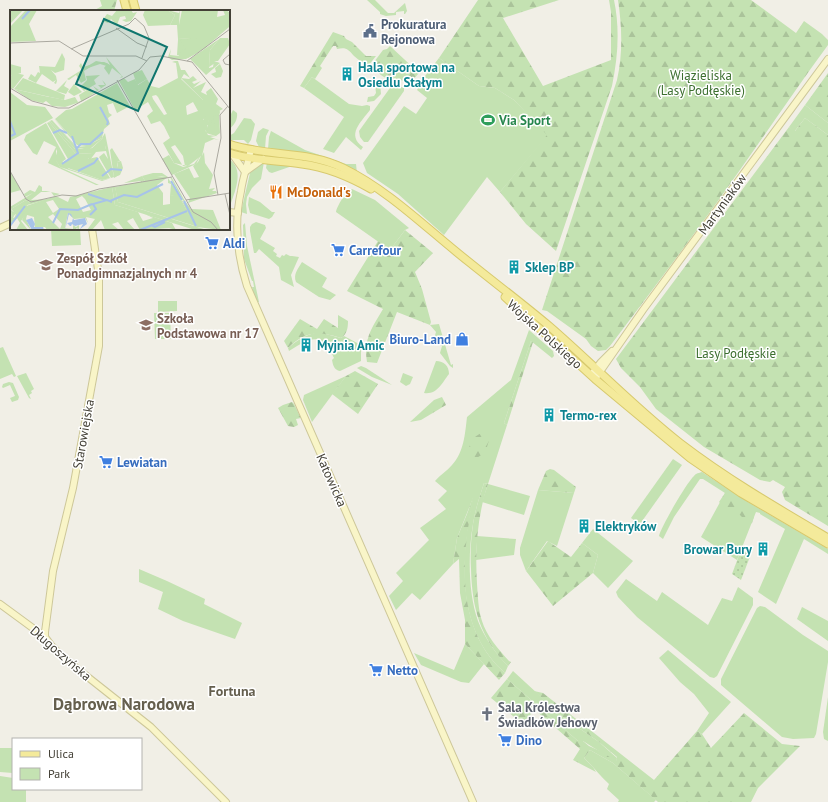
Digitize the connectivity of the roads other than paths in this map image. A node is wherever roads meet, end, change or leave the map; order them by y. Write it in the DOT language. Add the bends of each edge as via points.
graph roads {
  1 [pos="124,0"];
  2 [pos="133,0"];
  3 [pos="127,10"];
  4 [pos="136,10"];
  5 [pos="828,59"];
  6 [pos="230,144"];
  7 [pos="251,149"];
  8 [pos="230,153"];
  9 [pos="249,158"];
  10 [pos="262,159"];
  11 [pos="245,172"];
  12 [pos="230,212"];
  13 [pos="238,213"];
  14 [pos="10,223"];
  15 [pos="0,228"];
  16 [pos="92,230"];
  17 [pos="589,362"];
  18 [pos="605,362"];
  19 [pos="598,371"];
  20 [pos="593,377"];
  21 [pos="609,380"];
  22 [pos="828,538"];
  23 [pos="828,544"];
  24 [pos="0,604"];
  25 [pos="45,637"];
  26 [pos="226,802"];
  27 [pos="473,802"];
  1 -- 3 [label="main road"];
  2 -- 4 [label="main road"];
  5 -- 18 [label="street, Martyniaków"];
  6 -- 7 [label="main road, Wojska Polskiego"];
  7 -- 9 [label="street, Katowicka"];
  7 -- 17 [label="main road, Wojska Polskiego" via="333,163 378,188"];
  8 -- 9 [label="main road, Wojska Polskiego"];
  8 -- 11 [label="street"];
  9 -- 10 [label="main road, Wojska Polskiego"];
  9 -- 11 [label="street, Katowicka"];
  10 -- 11 [label="street"];
  10 -- 20 [label="main road, Wojska Polskiego" via="322,168 377,193 506,298"];
  11 -- 13 [label="street, Katowicka"];
  12 -- 13 [label="street"];
  13 -- 27 [label="street, Katowicka" via="239,256 250,294"];
  14 -- 15 [label="street"];
  16 -- 25 [label="street, Starowiejska" via="99,276 99,346 73,488 53,571"];
  17 -- 18 [label="street"];
  17 -- 19 [label="main road, Wojska Polskiego"];
  18 -- 19 [label="street, Martyniaków"];
  18 -- 21 [label="street"];
  19 -- 20 [label="street, Martyniaków"];
  19 -- 21 [label="main road, Wojska Polskiego"];
  20 -- 23 [label="main road, Wojska Polskiego" via="708,471"];
  21 -- 22 [label="main road, Wojska Polskiego" via="664,430 716,470"];
  24 -- 25 [label="street, Długoszyńska"];
  25 -- 26 [label="street, Długoszyńska" via="64,659 150,727"];
}
